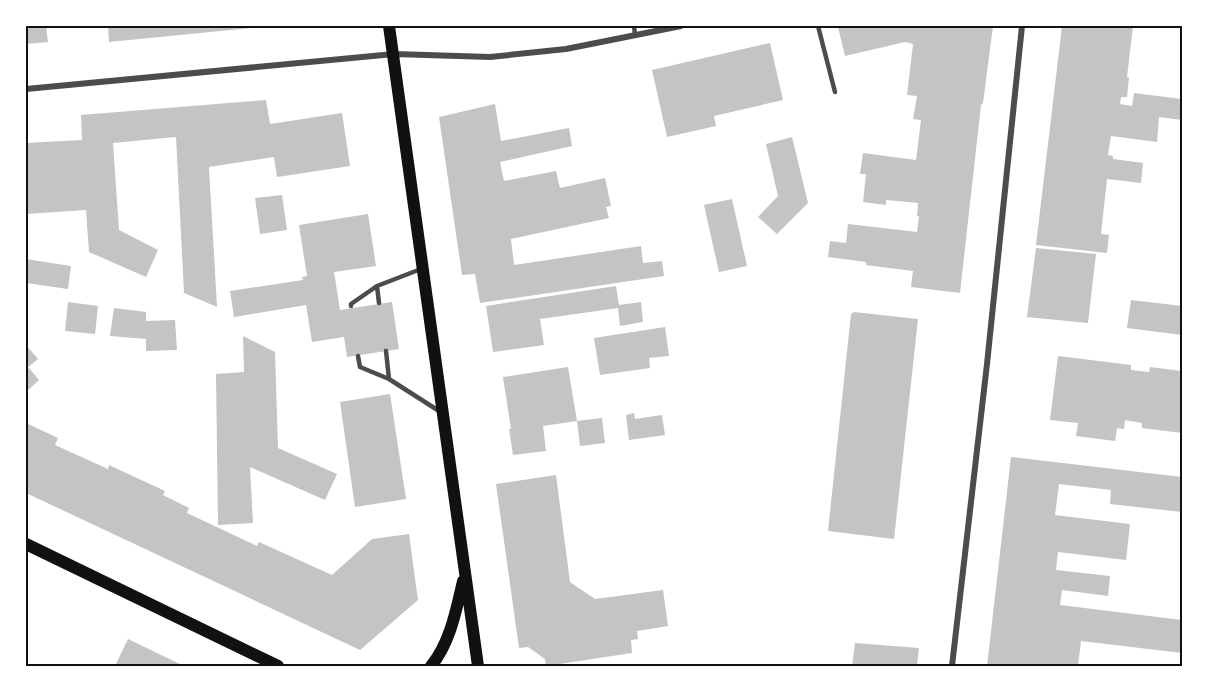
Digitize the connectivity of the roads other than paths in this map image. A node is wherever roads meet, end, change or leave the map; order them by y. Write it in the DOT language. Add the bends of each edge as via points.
graph roads {
  1 [pos="389,26"];
  2 [pos="634,26"];
  3 [pos="681,26"];
  4 [pos="818,26"];
  5 [pos="1022,26"];
  6 [pos="635,35"];
  7 [pos="394,54"];
  8 [pos="26,89"];
  9 [pos="835,93"];
  10 [pos="423,268"];
  11 [pos="377,286"];
  12 [pos="379,303"];
  13 [pos="351,306"];
  14 [pos="386,351"];
  15 [pos="358,356"];
  16 [pos="389,379"];
  17 [pos="443,414"];
  18 [pos="26,544"];
  19 [pos="465,572"];
  20 [pos="278,666"];
  21 [pos="431,666"];
  22 [pos="478,666"];
  23 [pos="952,666"];
  1 -- 7 [label="main road"];
  2 -- 6 [label="lane"];
  3 -- 6 [label="street"];
  4 -- 9 [label="lane"];
  5 -- 23 [label="street"];
  6 -- 7 [label="street" via="566,49 490,57"];
  7 -- 8 [label="street"];
  7 -- 10 [label="main road"];
  10 -- 11 [label="lane"];
  10 -- 17 [label="main road"];
  11 -- 12 [label="lane"];
  11 -- 13 [label="lane"];
  14 -- 16 [label="lane"];
  15 -- 16 [label="lane" via="360,367"];
  16 -- 17 [label="lane"];
  17 -- 19 [label="main road"];
  18 -- 20 [label="main road"];
  19 -- 21 [label="main road" via="454,622"];
  19 -- 22 [label="main road"];
}
